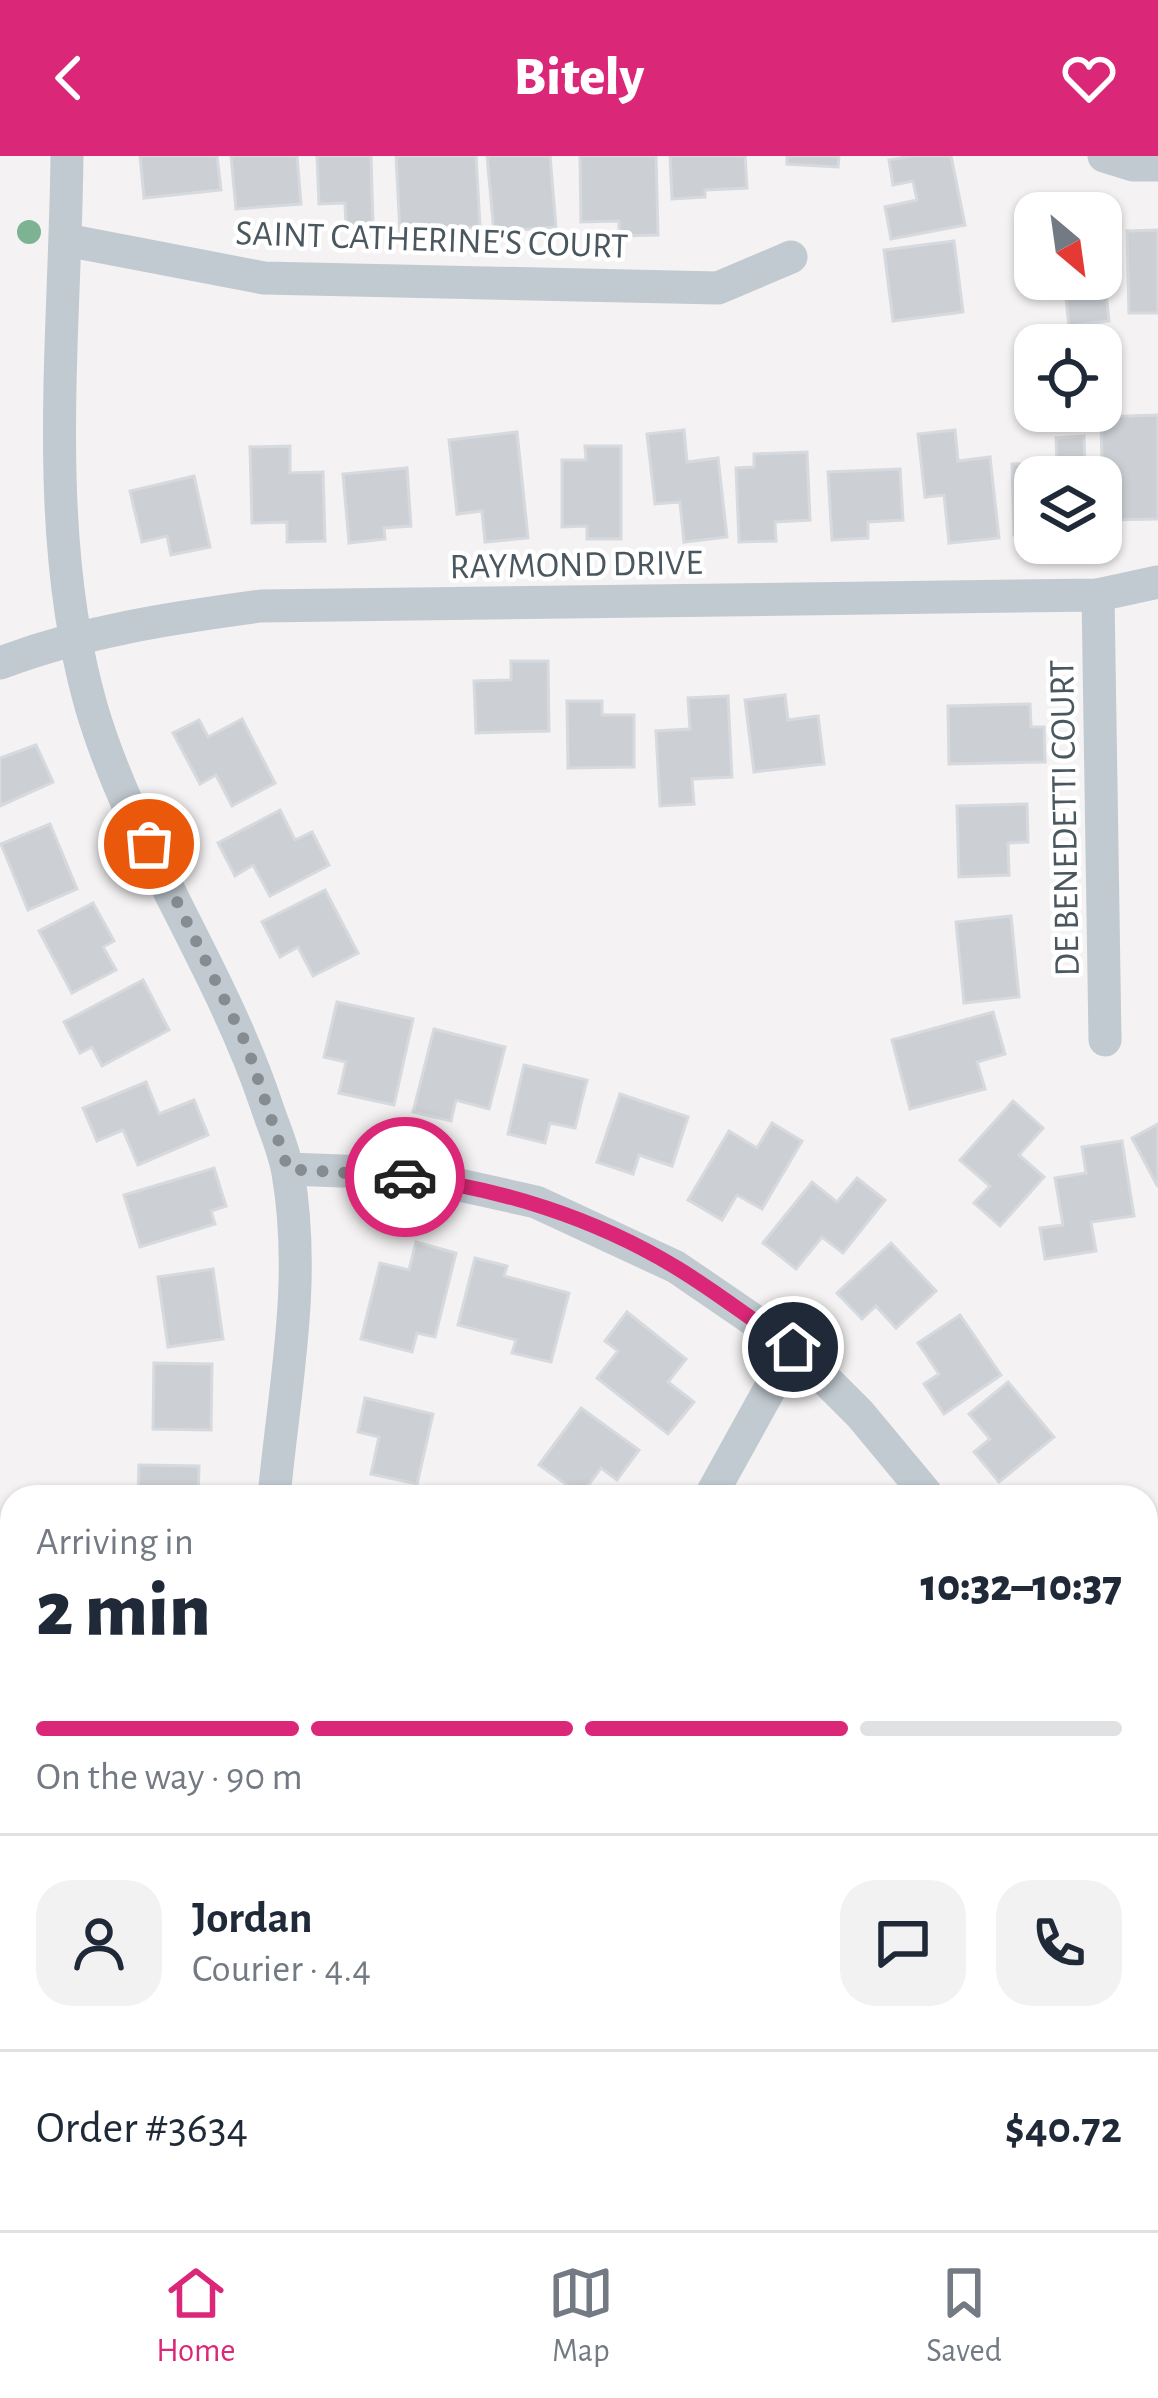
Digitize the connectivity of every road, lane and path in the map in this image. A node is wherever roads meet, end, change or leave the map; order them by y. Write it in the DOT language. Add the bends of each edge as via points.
graph roads {
  1 [pos="68,156"];
  2 [pos="1104,156"];
  3 [pos="1158,165"];
  4 [pos="66,240"];
  5 [pos="791,257"];
  6 [pos="1158,582"];
  7 [pos="1098,596"];
  8 [pos="76,638"];
  9 [pos="0,663"];
  10 [pos="1105,1040"];
  11 [pos="288,1169"];
  12 [pos="793,1347"];
  13 [pos="276,1485"];
  14 [pos="717,1485"];
  15 [pos="919,1485"];
  1 -- 4 [label="street"];
  2 -- 3 [label="street"];
  4 -- 5 [label="street, SAINT CATHERINE'S COURT" via="264,278 718,288"];
  4 -- 8 [label="street" via="60,509"];
  6 -- 7 [label="street, RAYMOND DRIVE"];
  7 -- 8 [label="street, RAYMOND DRIVE" via="261,606"];
  7 -- 10 [label="street, DE BENEDETTI COURT"];
  8 -- 9 [label="street, RAYMOND DRIVE"];
  8 -- 11 [label="street" via="111,764 247,1046"];
  11 -- 12 [label="street" via="446,1182 536,1202 676,1267"];
  11 -- 13 [label="street" via="295,1332"];
  12 -- 14 [label="street"];
  12 -- 15 [label="street"];
}
